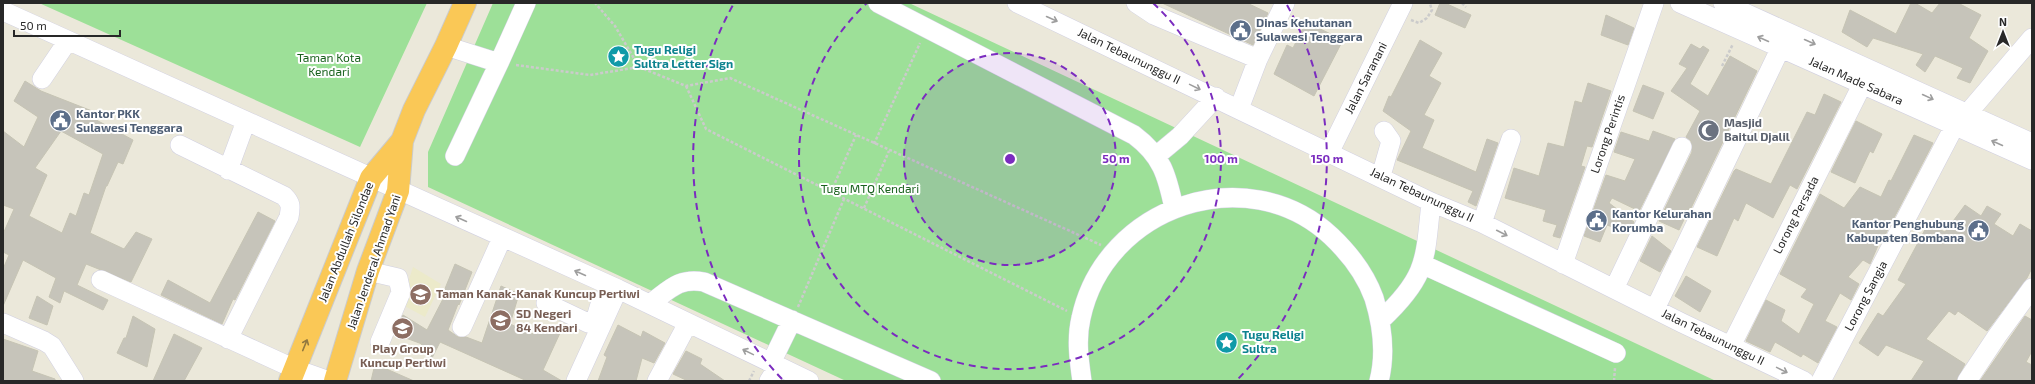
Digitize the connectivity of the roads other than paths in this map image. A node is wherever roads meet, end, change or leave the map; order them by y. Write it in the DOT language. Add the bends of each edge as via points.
graph roads {
  1 [pos="464,3"];
  2 [pos="526,3"];
  3 [pos="878,3"];
  4 [pos="1017,3"];
  5 [pos="1136,3"];
  6 [pos="1285,3"];
  7 [pos="1654,3"];
  8 [pos="1680,3"];
  9 [pos="1723,3"];
  10 [pos="1400,9"];
  11 [pos="3,12"];
  12 [pos="2032,38"];
  13 [pos="67,42"];
  14 [pos="446,46"];
  15 [pos="1781,47"];
  16 [pos="1258,59"];
  17 [pos="499,63"];
  18 [pos="42,79"];
  19 [pos="1869,82"];
  20 [pos="1216,97"];
  21 [pos="1240,109"];
  22 [pos="1961,120"];
  23 [pos="246,121"];
  24 [pos="1384,131"];
  25 [pos="1511,139"];
  26 [pos="402,141"];
  27 [pos="2032,143"];
  28 [pos="180,145"];
  29 [pos="1682,147"];
  30 [pos="1329,153"];
  31 [pos="455,156"];
  32 [pos="1156,156"];
  33 [pos="2032,160"];
  34 [pos="228,170"];
  35 [pos="1381,176"];
  36 [pos="371,178"];
  37 [pos="398,191"];
  38 [pos="1431,202"];
  39 [pos="1174,208"];
  40 [pos="1482,223"];
  41 [pos="502,238"];
  42 [pos="1563,264"];
  43 [pos="1424,265"];
  44 [pos="368,271"];
  45 [pos="101,280"];
  46 [pos="613,287"];
  47 [pos="2032,288"];
  48 [pos="1614,290"];
  49 [pos="546,304"];
  50 [pos="650,304"];
  51 [pos="1655,309"];
  52 [pos="792,320"];
  53 [pos="1381,320"];
  54 [pos="3,323"];
  55 [pos="688,323"];
  56 [pos="462,327"];
  57 [pos="228,340"];
  58 [pos="380,342"];
  59 [pos="1731,346"];
  60 [pos="1616,353"];
  61 [pos="773,370"];
  62 [pos="893,374"];
  63 [pos="292,375"];
  64 [pos="74,381"];
  65 [pos="329,381"];
  66 [pos="335,381"];
  67 [pos="576,381"];
  68 [pos="657,381"];
  69 [pos="808,381"];
  70 [pos="931,381"];
  71 [pos="1082,381"];
  72 [pos="1379,381"];
  73 [pos="1804,381"];
  74 [pos="1821,381"];
  75 [pos="1967,381"];
  1 -- 14 [label="highway, Jalan Abdullah Silondae"];
  2 -- 17 [label="street"];
  3 -- 32 [label="street" via="1119,125 1149,146"];
  4 -- 20 [label="street, Jalan Tebaununggu II, one-way"];
  5 -- 16 [label="street" via="1154,15"];
  6 -- 16 [label="street"];
  7 -- 42 [label="street, Lorong Perintis"];
  15 -- 8 [label="street, Jalan Made Sabara, one-way"];
  9 -- 19 [label="street, Jalan Made Sabara, one-way"];
  10 -- 30 [label="street, Jalan Saranani"];
  11 -- 13 [label="street"];
  12 -- 22 [label="street, Lorong Sangia"];
  13 -- 18 [label="street"];
  13 -- 23 [label="street"];
  14 -- 17 [label="street"];
  14 -- 26 [label="highway, Jalan Abdullah Silondae" via="414,110"];
  15 -- 19 [label="street, Jalan Made Sabara"];
  15 -- 51 [label="street"];
  16 -- 21 [label="street"];
  17 -- 31 [label="street"];
  19 -- 22 [label="street, Jalan Made Sabara"];
  19 -- 59 [label="street, Lorong Persada"];
  20 -- 21 [label="street, Jalan Tebaununggu II"];
  20 -- 32 [label="street" via="1180,136"];
  21 -- 30 [label="street, Jalan Tebaununggu II"];
  22 -- 27 [label="street, Jalan Made Sabara"];
  33 -- 22 [label="street, Jalan Made Sabara, one-way"];
  22 -- 74 [label="street, Lorong Sangia"];
  23 -- 34 [label="street"];
  23 -- 36 [label="street"];
  24 -- 35 [label="street" via="1391,141"];
  25 -- 40 [label="street"];
  26 -- 36 [label="highway, Jalan Abdullah Silondae"];
  26 -- 37 [label="highway, Jalan Jenderal Ahmad Yani"];
  28 -- 34 [label="street"];
  29 -- 48 [label="street"];
  30 -- 35 [label="street, Jalan Tebaununggu II"];
  32 -- 39 [label="street" via="1169,183"];
  34 -- 57 [label="street" via="284,196 291,207 289,216"];
  35 -- 38 [label="street, Jalan Tebaununggu II"];
  36 -- 37 [label="street"];
  63 -- 36 [label="highway, Jalan Abdullah Silondae, one-way"];
  41 -- 37 [label="street, one-way"];
  37 -- 44 [label="highway, Jalan Jenderal Ahmad Yani"];
  38 -- 40 [label="street, Jalan Tebaununggu II"];
  38 -- 43 [label="street"];
  39 -- 53 [label="street" via="1211,198 1249,198 1286,207 1320,226 1348,252 1369,284"];
  39 -- 71 [label="street" via="1141,226 1114,250 1093,282 1081,318 1078,355"];
  40 -- 42 [label="street, Jalan Tebaununggu II, one-way"];
  46 -- 41 [label="street, one-way"];
  41 -- 56 [label="street"];
  42 -- 48 [label="street, Jalan Tebaununggu II"];
  43 -- 53 [label="street" via="1417,280 1404,297"];
  43 -- 60 [label="street"];
  44 -- 58 [label="street" via="398,278 401,285 401,292"];
  44 -- 66 [label="highway, Jalan Jenderal Ahmad Yani"];
  45 -- 57 [label="street"];
  46 -- 49 [label="street" via="596,318 588,323"];
  46 -- 50 [label="street"];
  46 -- 67 [label="street"];
  47 -- 75 [label="street" via="1996,336"];
  48 -- 51 [label="street, Jalan Tebaununggu II"];
  50 -- 52 [label="street" via="681,282 694,280"];
  50 -- 55 [label="street"];
  51 -- 59 [label="street, Jalan Tebaununggu II"];
  52 -- 61 [label="street"];
  52 -- 62 [label="street"];
  53 -- 72 [label="street" via="1383,368"];
  54 -- 64 [label="street" via="52,346"];
  61 -- 55 [label="street, one-way"];
  55 -- 68 [label="street"];
  57 -- 63 [label="street"];
  59 -- 73 [label="street, Jalan Tebaununggu II, one-way"];
  61 -- 69 [label="street"];
  62 -- 70 [label="street"];
  63 -- 65 [label="street"];
}
